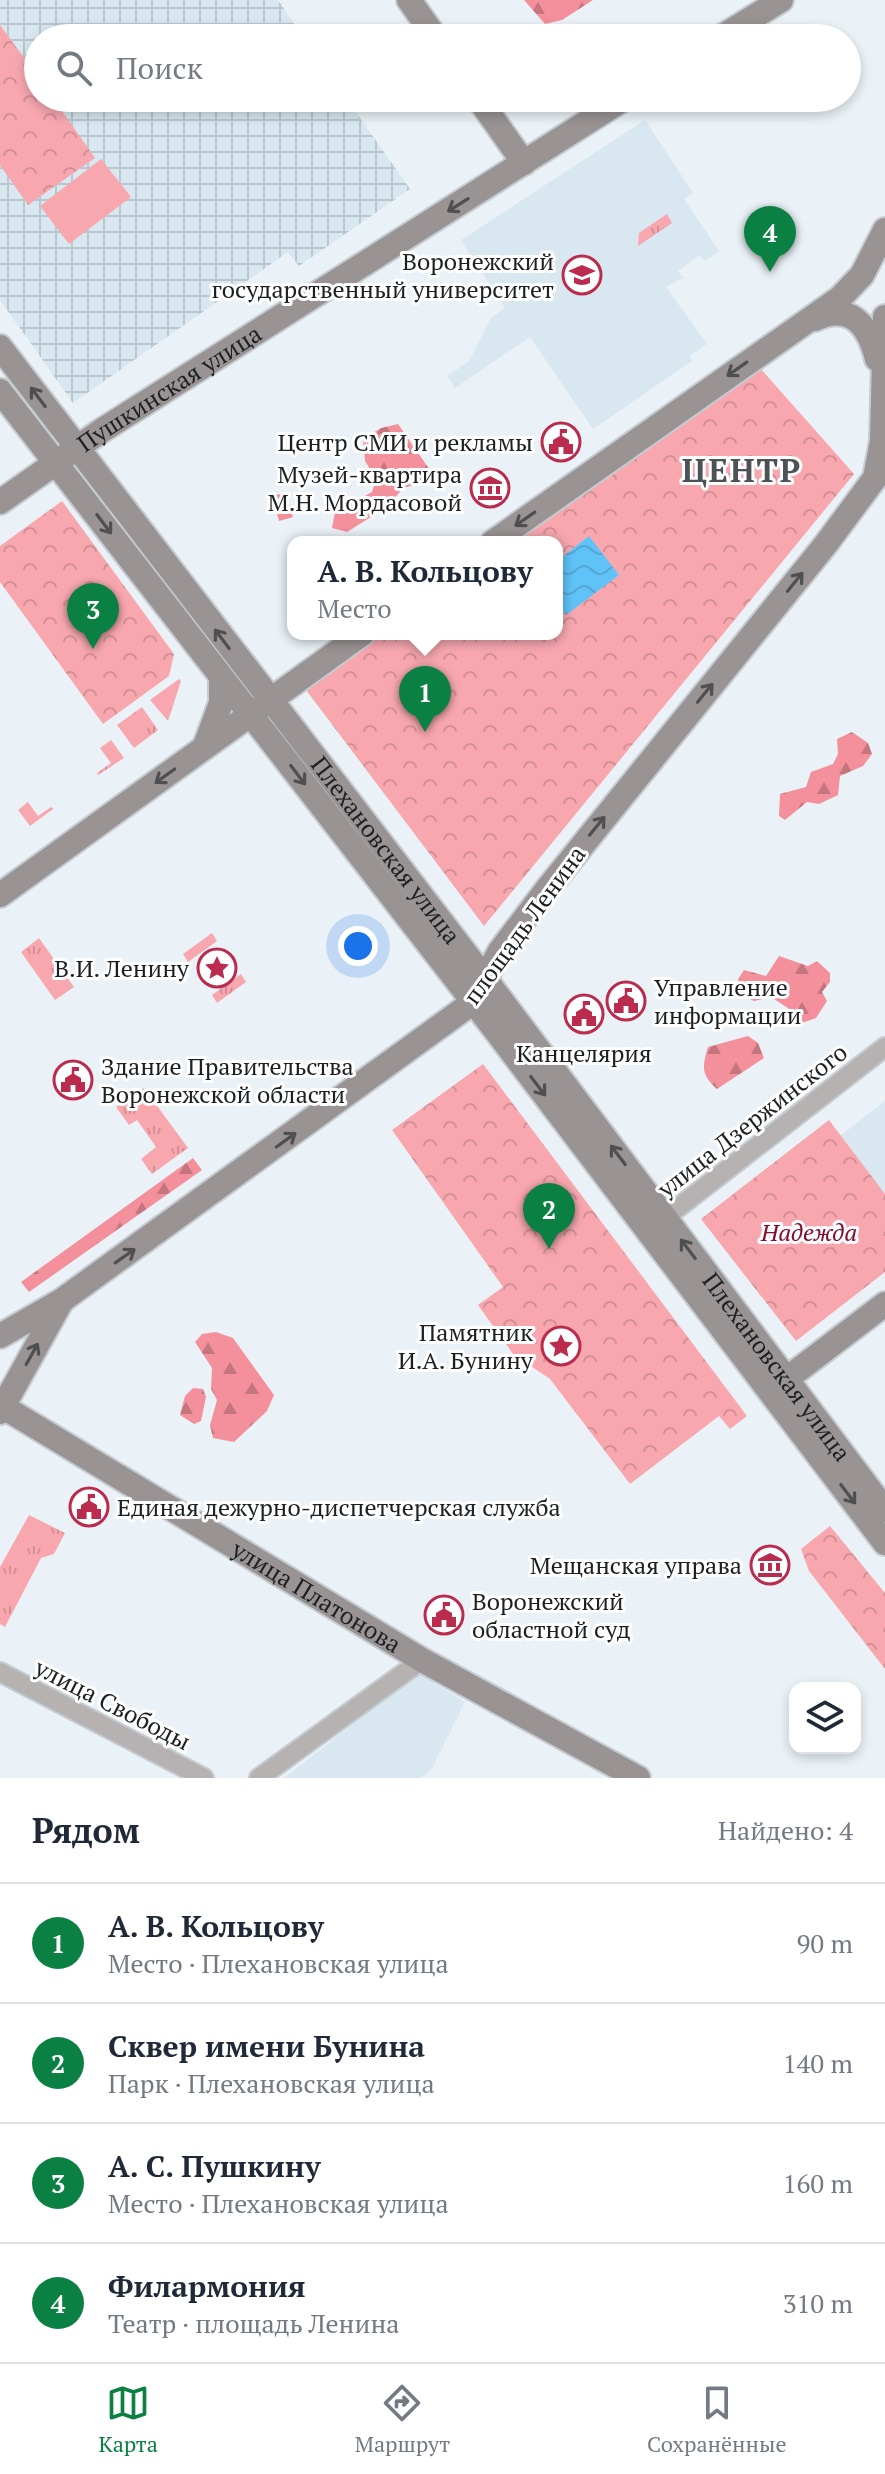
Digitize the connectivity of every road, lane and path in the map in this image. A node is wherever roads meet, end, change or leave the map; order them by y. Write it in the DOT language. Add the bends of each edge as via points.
graph roads {
  1 [pos="409,0"];
  2 [pos="781,0"];
  3 [pos="426,24"];
  4 [pos="742,24"];
  5 [pos="488,112"];
  6 [pos="603,112"];
  7 [pos="524,163"];
  8 [pos="885,230"];
  9 [pos="885,317"];
  10 [pos="801,325"];
  11 [pos="0,347"];
  12 [pos="882,377"];
  13 [pos="0,391"];
  14 [pos="77,448"];
  15 [pos="56,462"];
  16 [pos="885,493"];
  17 [pos="0,502"];
  18 [pos="502,536"];
  19 [pos="826,544"];
  20 [pos="354,640"];
  21 [pos="221,679"];
  22 [pos="271,699"];
  23 [pos="251,713"];
  24 [pos="205,746"];
  25 [pos="0,895"];
  26 [pos="486,980"];
  27 [pos="472,1003"];
  28 [pos="885,1047"];
  29 [pos="656,1224"];
  30 [pos="61,1301"];
  31 [pos="885,1304"];
  32 [pos="0,1336"];
  33 [pos="778,1385"];
  34 [pos="1,1407"];
  35 [pos="885,1510"];
  36 [pos="885,1543"];
  37 [pos="422,1660"];
  38 [pos="0,1672"];
  39 [pos="204,1778"];
  40 [pos="259,1778"];
  41 [pos="638,1778"];
  1 -- 3 [label="main road"];
  2 -- 4 [label="main road"];
  5 -- 7 [label="main road"];
  6 -- 7 [label="main road, Пушкинская улица"];
  7 -- 14 [label="main road, Пушкинская улица, one-way"];
  8 -- 10 [label="main road, площадь Ленина" via="862,275"];
  9 -- 12 [label="main road, площадь Ленина"];
  10 -- 12 [label="main road, площадь Ленина" via="828,313 853,316 873,340"];
  10 -- 18 [label="main road, площадь Ленина, one-way"];
  14 -- 11 [label="main road, Плехановская улица, one-way"];
  12 -- 19 [label="main road, площадь Ленина" via="882,441 875,478"];
  13 -- 15 [label="main road, Плехановская улица"];
  14 -- 15 [label="main road, Пушкинская улица"];
  22 -- 14 [label="main road, Плехановская улица, one-way"];
  15 -- 17 [label="main road, Пушкинская улица"];
  15 -- 21 [label="main road, Плехановская улица, one-way"];
  16 -- 19 [label="main road"];
  26 -- 19 [label="main road, площадь Ленина, one-way" via="500,951 548,888"];
  20 -- 22 [label="main road"];
  21 -- 23 [label="main road, Плехановская улица"];
  21 -- 24 [label="main road" via="221,703"];
  22 -- 23 [label="main road"];
  22 -- 26 [label="main road, Плехановская улица"];
  23 -- 24 [label="main road"];
  23 -- 27 [label="main road, Плехановская улица, one-way"];
  24 -- 25 [label="main road, one-way"];
  26 -- 27 [label="main road, площадь Ленина"];
  29 -- 26 [label="main road, Плехановская улица, one-way"];
  27 -- 29 [label="main road, Плехановская улица, one-way"];
  30 -- 27 [label="main road, площадь Ленина, one-way"];
  28 -- 29 [label="street, улица Дзержинского"];
  29 -- 33 [label="main road, Плехановская улица"];
  30 -- 32 [label="main road, площадь Ленина"];
  34 -- 30 [label="main road, one-way"];
  31 -- 33 [label="main road"];
  33 -- 35 [label="main road, Плехановская улица"];
  33 -- 36 [label="main road, Плехановская улица, one-way"];
  34 -- 37 [label="main road, улица Платонова"];
  37 -- 40 [label="street"];
  37 -- 41 [label="main road, улица Платонова"];
  38 -- 39 [label="street, улица Свободы"];
}
